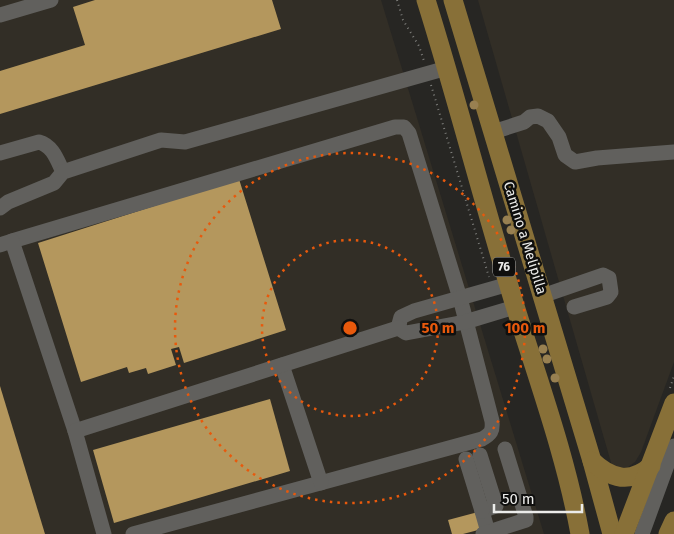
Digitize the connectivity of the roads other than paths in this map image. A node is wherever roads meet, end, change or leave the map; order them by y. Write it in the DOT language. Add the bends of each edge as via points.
graph roads {
  1 [pos="51,0"];
  2 [pos="426,0"];
  3 [pos="453,0"];
  4 [pos="0,15"];
  5 [pos="447,68"];
  6 [pos="493,132"];
  7 [pos="674,152"];
  8 [pos="0,153"];
  9 [pos="63,172"];
  10 [pos="0,207"];
  11 [pos="6,243"];
  12 [pos="509,284"];
  13 [pos="542,296"];
  14 [pos="460,298"];
  15 [pos="515,307"];
  16 [pos="574,307"];
  17 [pos="465,322"];
  18 [pos="398,328"];
  19 [pos="282,364"];
  20 [pos="674,403"];
  21 [pos="75,431"];
  22 [pos="674,446"];
  23 [pos="505,449"];
  24 [pos="473,457"];
  25 [pos="592,461"];
  26 [pos="651,466"];
  27 [pos="674,469"];
  28 [pos="321,483"];
  29 [pos="674,521"];
  30 [pos="485,533"];
  31 [pos="104,534"];
  32 [pos="133,534"];
  33 [pos="580,534"];
  34 [pos="612,534"];
  35 [pos="624,534"];
  36 [pos="642,534"];
  37 [pos="652,534"];
  38 [pos="668,534"];
  1 -- 4 [label="lane"];
  2 -- 5 [label="main road, Camino a Melipilla / 76"];
  3 -- 6 [label="main road, Camino a Melipilla / 76"];
  5 -- 9 [label="lane" via="185,142 161,140"];
  5 -- 12 [label="main road, Camino a Melipilla / 76"];
  6 -- 7 [label="lane" via="538,116 548,120 559,136 564,155 575,162"];
  6 -- 13 [label="main road, Camino a Melipilla / 76"];
  8 -- 9 [label="lane" via="39,142 46,144"];
  9 -- 10 [label="lane" via="54,183"];
  11 -- 14 [label="lane" via="377,132 404,127 409,133"];
  11 -- 21 [label="lane"];
  12 -- 14 [label="lane"];
  12 -- 15 [label="main road, Camino a Melipilla / 76"];
  13 -- 16 [label="lane" via="603,274 609,278 611,292 607,297"];
  13 -- 25 [label="main road, Camino a Melipilla / 76"];
  14 -- 17 [label="lane"];
  14 -- 18 [label="lane" via="401,317"];
  15 -- 17 [label="lane"];
  15 -- 33 [label="main road, Camino a Melipilla / 76" via="561,453"];
  17 -- 18 [label="lane" via="406,334"];
  17 -- 28 [label="lane" via="492,420 490,435"];
  18 -- 19 [label="lane"];
  19 -- 21 [label="lane"];
  19 -- 28 [label="lane"];
  20 -- 26 [label="main road"];
  21 -- 31 [label="lane"];
  22 -- 36 [label="lane"];
  23 -- 30 [label="lane" via="526,520"];
  24 -- 30 [label="lane"];
  25 -- 26 [label="main road" via="606,472 623,477 636,476"];
  25 -- 34 [label="main road, Camino a Melipilla / 76"];
  26 -- 35 [label="main road"];
  27 -- 37 [label="lane"];
  28 -- 32 [label="lane"];
  29 -- 38 [label="main road"];
}
